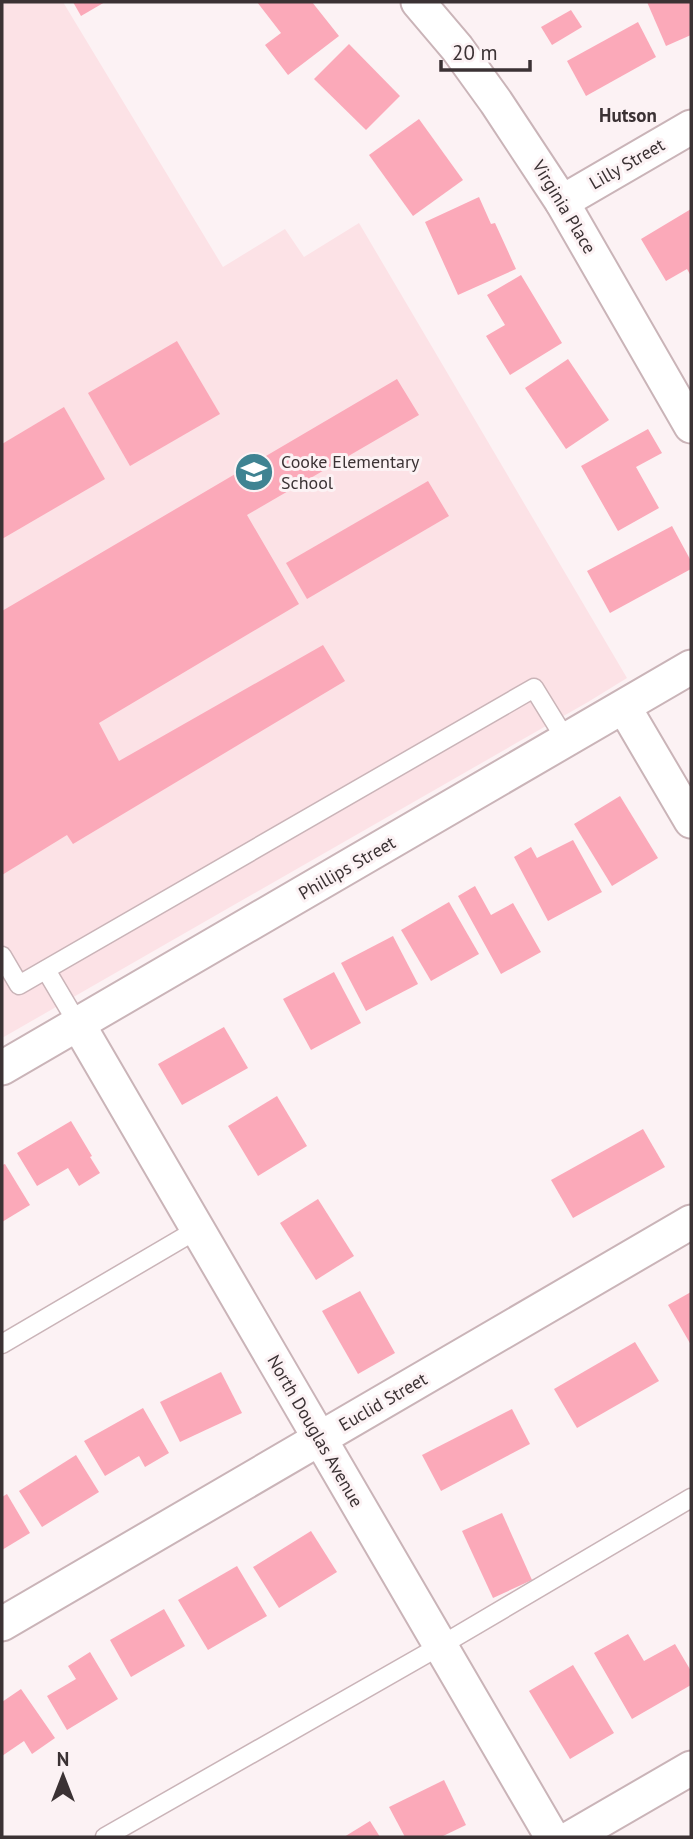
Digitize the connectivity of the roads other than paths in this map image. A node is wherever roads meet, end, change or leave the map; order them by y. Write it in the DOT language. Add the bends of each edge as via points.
graph roads {
  1 [pos="418,2"];
  2 [pos="691,127"];
  3 [pos="562,202"];
  4 [pos="691,426"];
  5 [pos="691,667"];
  6 [pos="624,707"];
  7 [pos="565,740"];
  8 [pos="691,821"];
  9 [pos="2,956"];
  10 [pos="46,970"];
  11 [pos="78,1024"];
  12 [pos="2,1068"];
  13 [pos="691,1222"];
  14 [pos="198,1229"];
  15 [pos="2,1343"];
  16 [pos="320,1439"];
  17 [pos="691,1498"];
  18 [pos="2,1624"];
  19 [pos="440,1646"];
  20 [pos="691,1768"];
  21 [pos="105,1837"];
  22 [pos="552,1837"];
  23 [pos="572,1837"];
  1 -- 3 [label="street, Virginia Place" via="457,48"];
  2 -- 3 [label="street, Lilly Street"];
  3 -- 4 [label="street, Virginia Place"];
  5 -- 6 [label="street, Phillips Street"];
  6 -- 7 [label="street, Phillips Street"];
  6 -- 8 [label="street"];
  7 -- 10 [label="lane" via="534,688"];
  7 -- 11 [label="street, Phillips Street"];
  9 -- 10 [label="lane" via="19,985"];
  10 -- 11 [label="lane"];
  11 -- 12 [label="street, Phillips Street"];
  11 -- 14 [label="street, North Douglas Avenue"];
  13 -- 16 [label="street, Euclid Street"];
  14 -- 15 [label="lane"];
  14 -- 16 [label="street, North Douglas Avenue"];
  16 -- 18 [label="street, Euclid Street"];
  16 -- 19 [label="street, North Douglas Avenue"];
  17 -- 19 [label="lane"];
  19 -- 21 [label="lane"];
  19 -- 22 [label="street, North Douglas Avenue"];
  20 -- 23 [label="street"];
}
